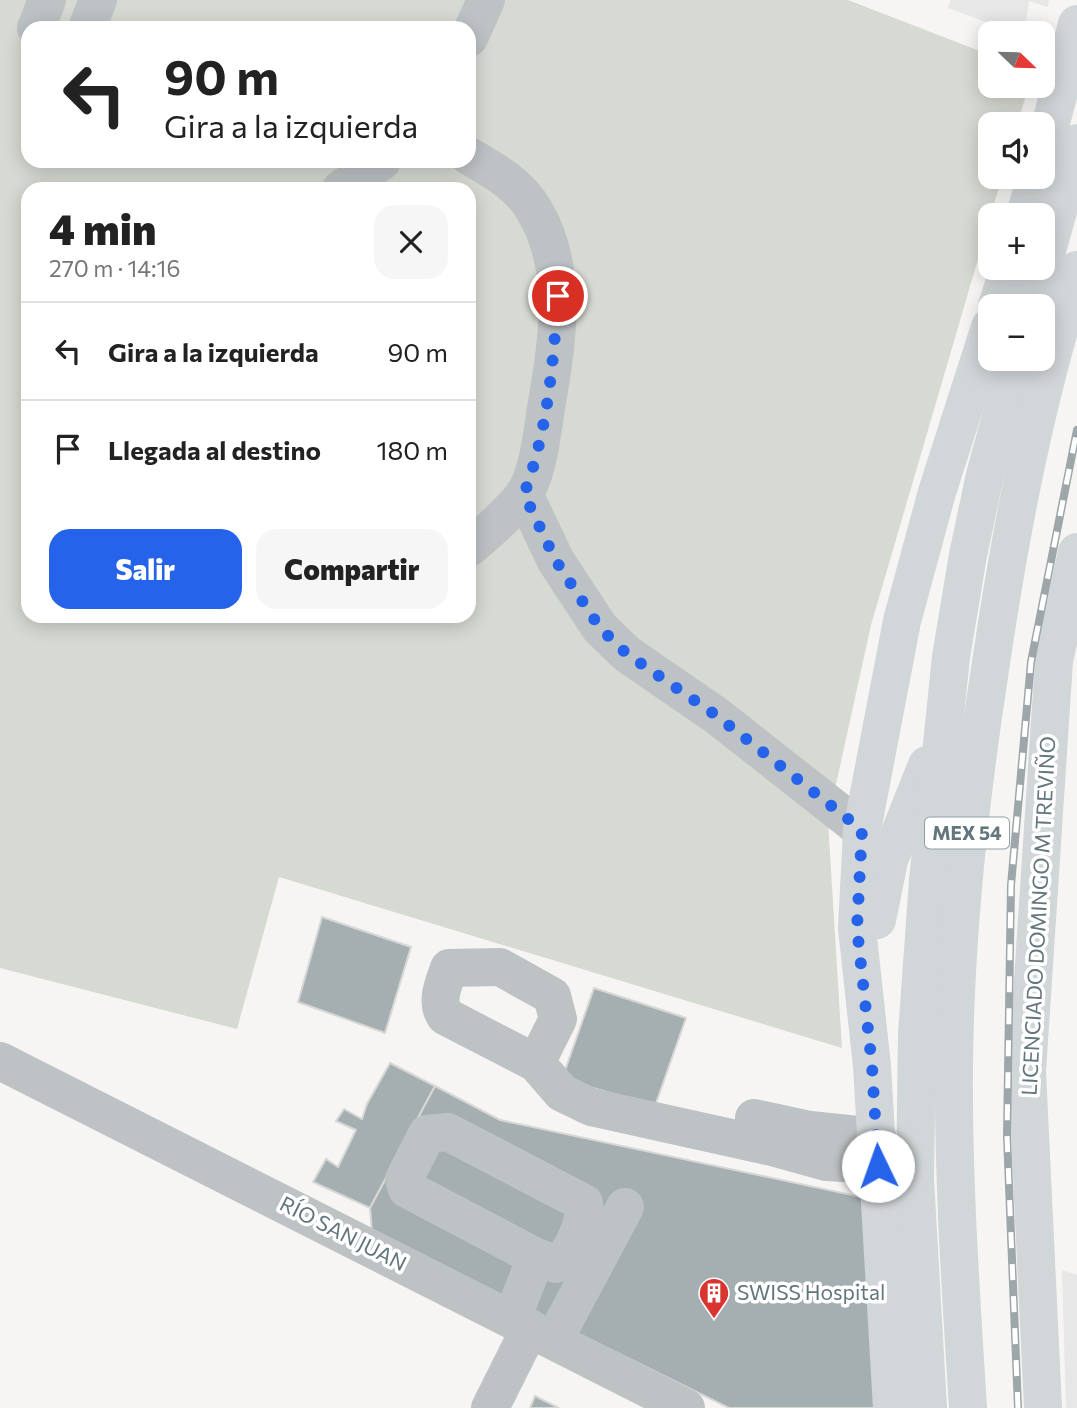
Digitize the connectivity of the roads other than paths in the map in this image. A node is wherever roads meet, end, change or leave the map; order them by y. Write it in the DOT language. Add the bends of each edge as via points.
graph roads {
  1 [pos="47,0"];
  2 [pos="98,0"];
  3 [pos="486,0"];
  4 [pos="39,21"];
  5 [pos="90,21"];
  6 [pos="476,22"];
  7 [pos="1077,24"];
  8 [pos="1054,112"];
  9 [pos="1077,144"];
  10 [pos="476,160"];
  11 [pos="372,168"];
  12 [pos="351,182"];
  13 [pos="1055,223"];
  14 [pos="1077,270"];
  15 [pos="978,364"];
  16 [pos="1014,371"];
  17 [pos="524,494"];
  18 [pos="476,541"];
  19 [pos="1077,552"];
  20 [pos="1066,665"];
  21 [pos="942,731"];
  22 [pos="862,830"];
  23 [pos="0,1061"];
  24 [pos="536,1063"];
  25 [pos="872,1066"];
  26 [pos="675,1097"];
  27 [pos="775,1136"];
  28 [pos="877,1152"];
  29 [pos="625,1207"];
  30 [pos="536,1257"];
  31 [pos="532,1329"];
  32 [pos="490,1408"];
  33 [pos="686,1408"];
  34 [pos="892,1408"];
  35 [pos="928,1408"];
  36 [pos="968,1408"];
  37 [pos="1043,1408"];
  1 -- 4 [label="street"];
  2 -- 5 [label="street"];
  3 -- 6 [label="street"];
  7 -- 8 [label="main road"];
  9 -- 13 [label="main road"];
  10 -- 17 [label="street" via="503,175 534,208 551,250 558,296 553,367 538,455"];
  11 -- 12 [label="street"];
  14 -- 36 [label="main road, MEX 54" via="1057,334 1011,540 964,852 954,1137"];
  15 -- 22 [label="main road" via="902,621"];
  16 -- 21 [label="main road, MEX 54" via="968,555"];
  17 -- 18 [label="street"];
  17 -- 22 [label="street" via="556,561 600,628 627,654 717,716"];
  19 -- 20 [label="main road, LICENCIADO DOMINGO M TREVIÑO"];
  20 -- 37 [label="main road, LICENCIADO DOMINGO M TREVIÑO" via="1027,1071"];
  21 -- 25 [label="main road" via="903,820 880,898 872,949"];
  21 -- 35 [label="main road, MEX 54" via="917,1048 915,1180"];
  22 -- 25 [label="main road" via="857,928"];
  23 -- 31 [label="street, RÍO SAN JUAN"];
  24 -- 27 [label="street" via="562,1093 591,1107"];
  25 -- 28 [label="main road"];
  26 -- 27 [label="street"];
  27 -- 28 [label="street"];
  28 -- 34 [label="main road"];
  29 -- 31 [label="street"];
  30 -- 31 [label="street"];
  31 -- 32 [label="street"];
  31 -- 33 [label="street, RÍO SAN JUAN"];
}
